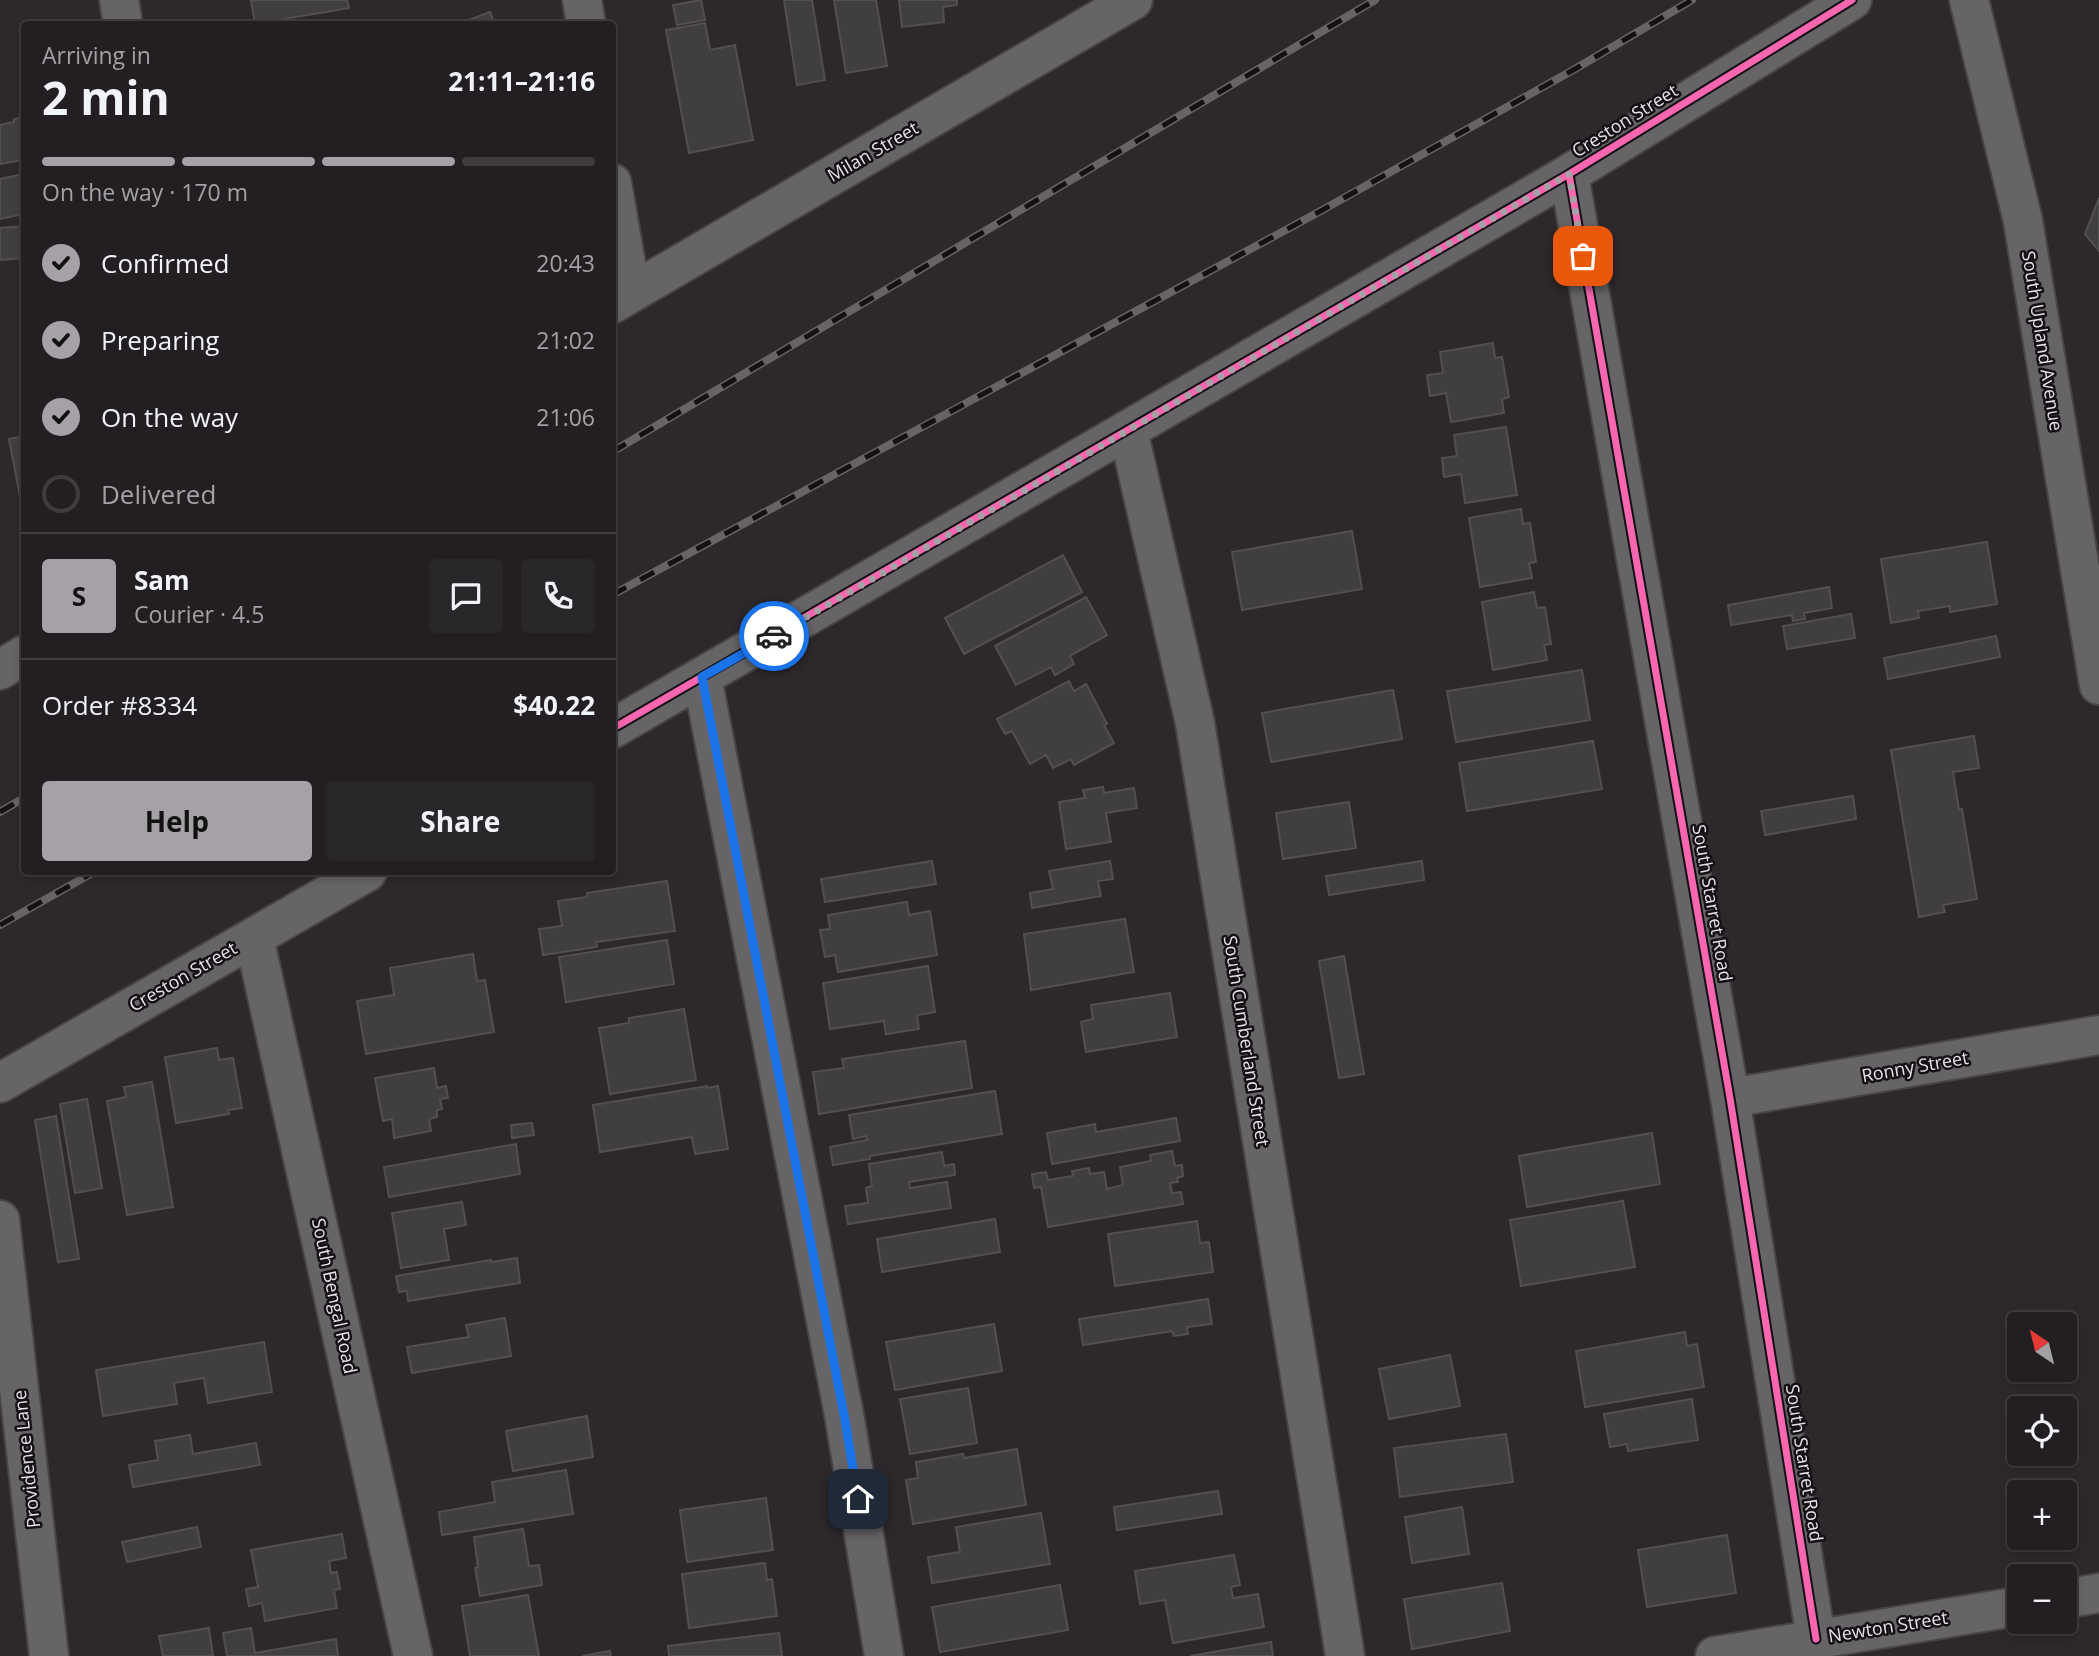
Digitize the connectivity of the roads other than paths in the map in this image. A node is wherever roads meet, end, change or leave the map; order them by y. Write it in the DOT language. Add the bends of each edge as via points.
graph roads {
  1 [pos="119,0"];
  2 [pos="582,0"];
  3 [pos="1133,0"];
  4 [pos="1852,0"];
  5 [pos="1969,0"];
  6 [pos="1075,16"];
  7 [pos="122,21"];
  8 [pos="586,21"];
  9 [pos="1569,174"];
  10 [pos="616,229"];
  11 [pos="622,298"];
  12 [pos="1128,430"];
  13 [pos="21,657"];
  14 [pos="0,670"];
  15 [pos="702,677"];
  16 [pos="2099,685"];
  17 [pos="616,727"];
  18 [pos="362,875"];
  19 [pos="254,937"];
  20 [pos="2099,1035"];
  21 [pos="0,1083"];
  22 [pos="1730,1098"];
  23 [pos="0,1220"];
  24 [pos="2099,1593"];
  25 [pos="2077,1597"];
  26 [pos="2007,1608"];
  27 [pos="1816,1639"];
  28 [pos="49,1656"];
  29 [pos="413,1656"];
  30 [pos="884,1656"];
  31 [pos="1345,1656"];
  32 [pos="1714,1656"];
  1 -- 7 [label="street"];
  2 -- 8 [label="street"];
  3 -- 6 [label="street, Milan Street"];
  4 -- 9 [label="street, Creston Street"];
  5 -- 16 [label="street, South Upland Avenue" via="2023,221"];
  6 -- 11 [label="street, Milan Street"];
  9 -- 12 [label="street, Creston Street"];
  9 -- 22 [label="street, South Starret Road"];
  10 -- 11 [label="street"];
  12 -- 15 [label="street, Creston Street"];
  12 -- 31 [label="street, South Cumberland Street" via="1195,723"];
  13 -- 14 [label="street"];
  15 -- 17 [label="street, Creston Street"];
  15 -- 30 [label="street" via="845,1420"];
  18 -- 19 [label="street, Creston Street"];
  19 -- 21 [label="street, Creston Street"];
  19 -- 29 [label="street, South Bengal Road"];
  20 -- 22 [label="street, Ronny Street"];
  22 -- 27 [label="street, South Starret Road"];
  23 -- 28 [label="street, Providence Lane"];
  24 -- 25 [label="street"];
  26 -- 27 [label="street, Newton Street"];
  27 -- 32 [label="street, Newton Street"];
}
